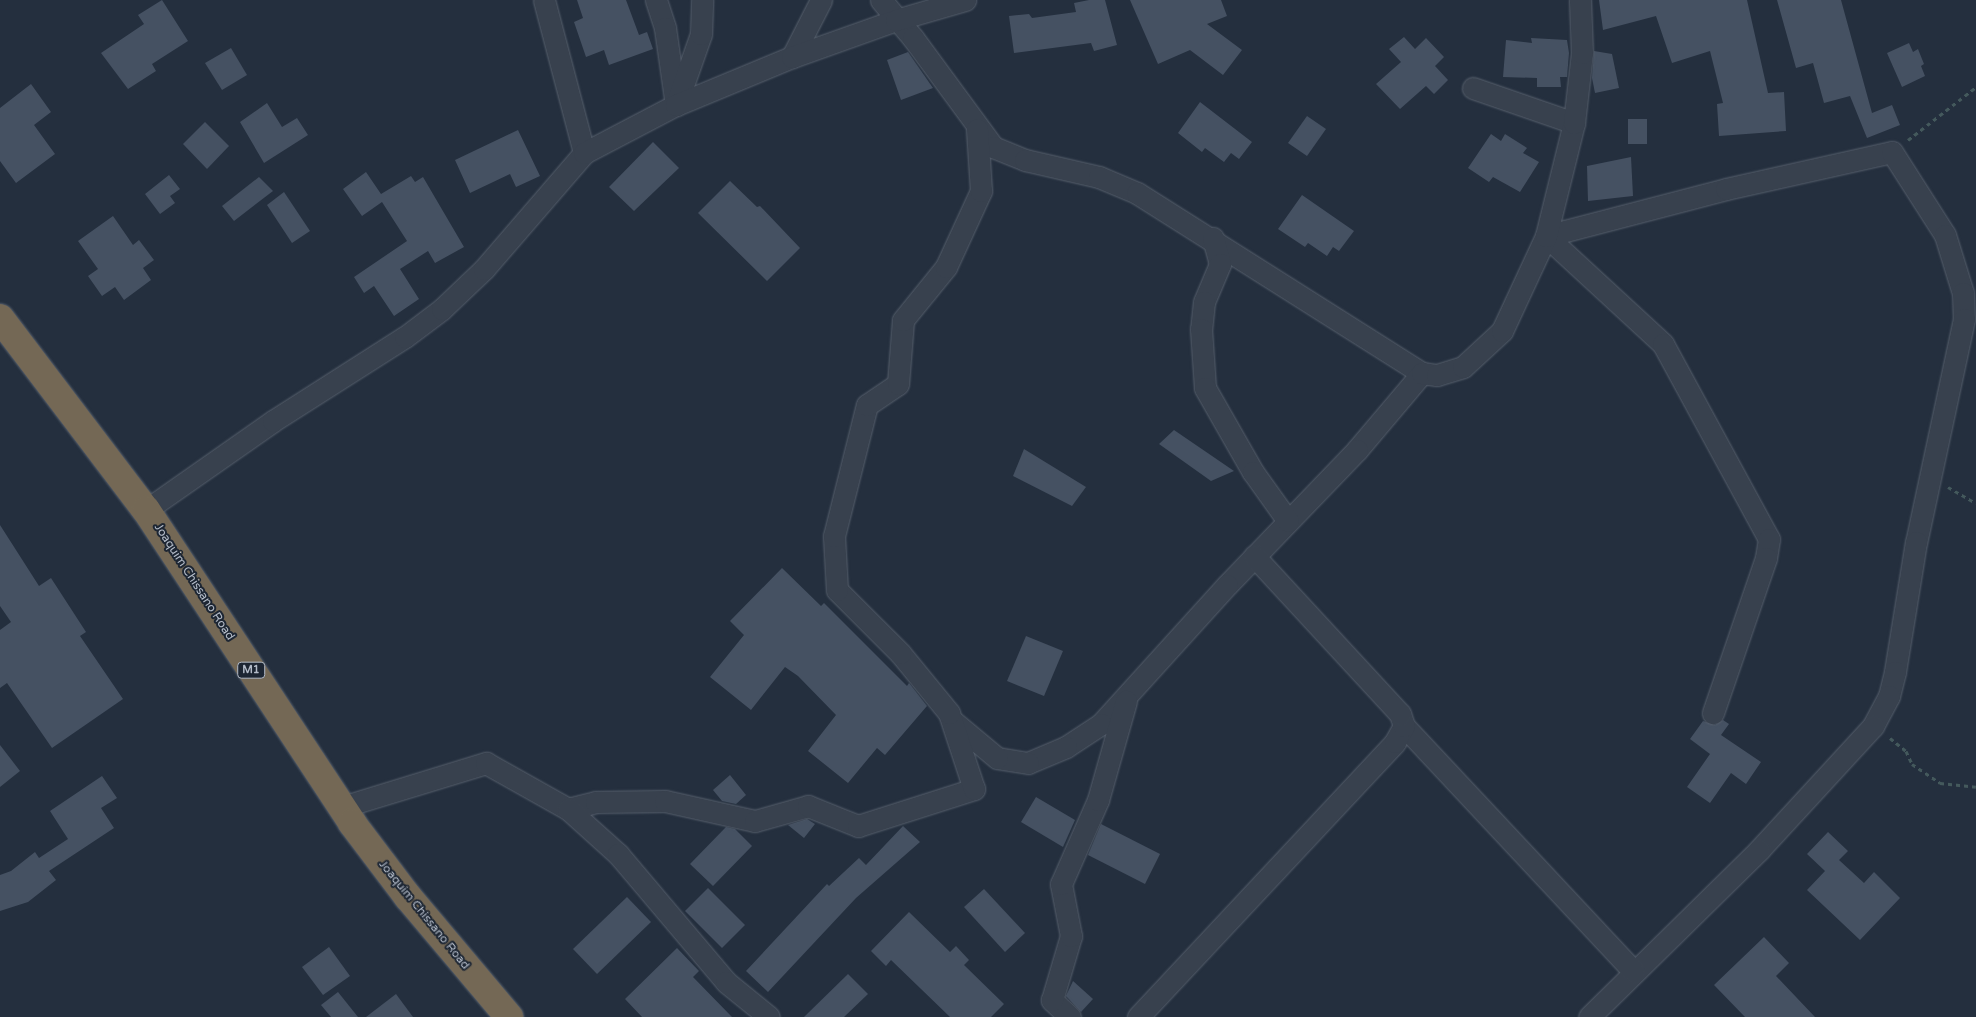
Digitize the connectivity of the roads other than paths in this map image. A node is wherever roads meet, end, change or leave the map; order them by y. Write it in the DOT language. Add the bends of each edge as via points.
graph roads {
  1 [pos="544,0"];
  2 [pos="656,0"];
  3 [pos="702,0"];
  4 [pos="821,0"];
  5 [pos="881,0"];
  6 [pos="965,0"];
  7 [pos="1580,0"];
  8 [pos="896,20"];
  9 [pos="792,57"];
  10 [pos="1473,88"];
  11 [pos="676,105"];
  12 [pos="1574,123"];
  13 [pos="977,129"];
  14 [pos="584,154"];
  15 [pos="1546,236"];
  16 [pos="1213,238"];
  17 [pos="0,318"];
  18 [pos="1422,373"];
  19 [pos="146,510"];
  20 [pos="1288,520"];
  21 [pos="1254,556"];
  22 [pos="1126,698"];
  23 [pos="1714,713"];
  24 [pos="955,723"];
  25 [pos="1404,726"];
  26 [pos="342,807"];
  27 [pos="568,809"];
  28 [pos="1634,972"];
  29 [pos="509,1017"];
  30 [pos="769,1017"];
  31 [pos="1070,1017"];
  32 [pos="1138,1017"];
  33 [pos="1590,1017"];
  1 -- 14 [label="street"];
  2 -- 11 [label="street" via="665,28"];
  3 -- 11 [label="street" via="701,34"];
  4 -- 9 [label="street"];
  5 -- 8 [label="street"];
  6 -- 8 [label="street"];
  7 -- 12 [label="street" via="1582,53"];
  8 -- 9 [label="street"];
  8 -- 13 [label="street"];
  9 -- 11 [label="street"];
  10 -- 12 [label="street"];
  11 -- 14 [label="street"];
  12 -- 15 [label="street"];
  13 -- 16 [label="street" via="993,147 1025,160 1099,177 1129,190"];
  13 -- 24 [label="street" via="981,191 946,267 903,320 898,384 867,406 834,536 837,590 900,653"];
  14 -- 19 [label="street" via="484,269 442,309"];
  15 -- 18 [label="street" via="1502,331 1463,367 1437,375"];
  15 -- 23 [label="street" via="1663,344 1769,539 1766,558"];
  15 -- 28 [label="street" via="1726,189 1892,152 1945,236 1963,293 1964,319 1930,476 1889,696 1873,726 1759,850"];
  16 -- 18 [label="street"];
  16 -- 20 [label="street" via="1220,264 1204,302 1201,330 1205,388 1252,472"];
  17 -- 19 [label="highway, Joaquim Chissano Road / M1"];
  18 -- 20 [label="street" via="1357,450"];
  19 -- 26 [label="highway, Joaquim Chissano Road / M1"];
  20 -- 21 [label="street"];
  21 -- 22 [label="street"];
  21 -- 25 [label="street" via="1400,714"];
  22 -- 24 [label="street" via="1101,724 1066,747 1028,764 997,758"];
  22 -- 31 [label="street" via="1098,800 1060,884 1071,936 1052,1000"];
  24 -- 27 [label="street" via="974,790 858,826 808,806 755,821 665,801 596,802"];
  25 -- 28 [label="street"];
  25 -- 32 [label="street" via="1395,742"];
  26 -- 27 [label="street" via="486,763"];
  26 -- 29 [label="highway, Joaquim Chissano Road / M1" via="408,897"];
  27 -- 30 [label="street" via="618,854 726,982"];
  28 -- 33 [label="street"];
}
